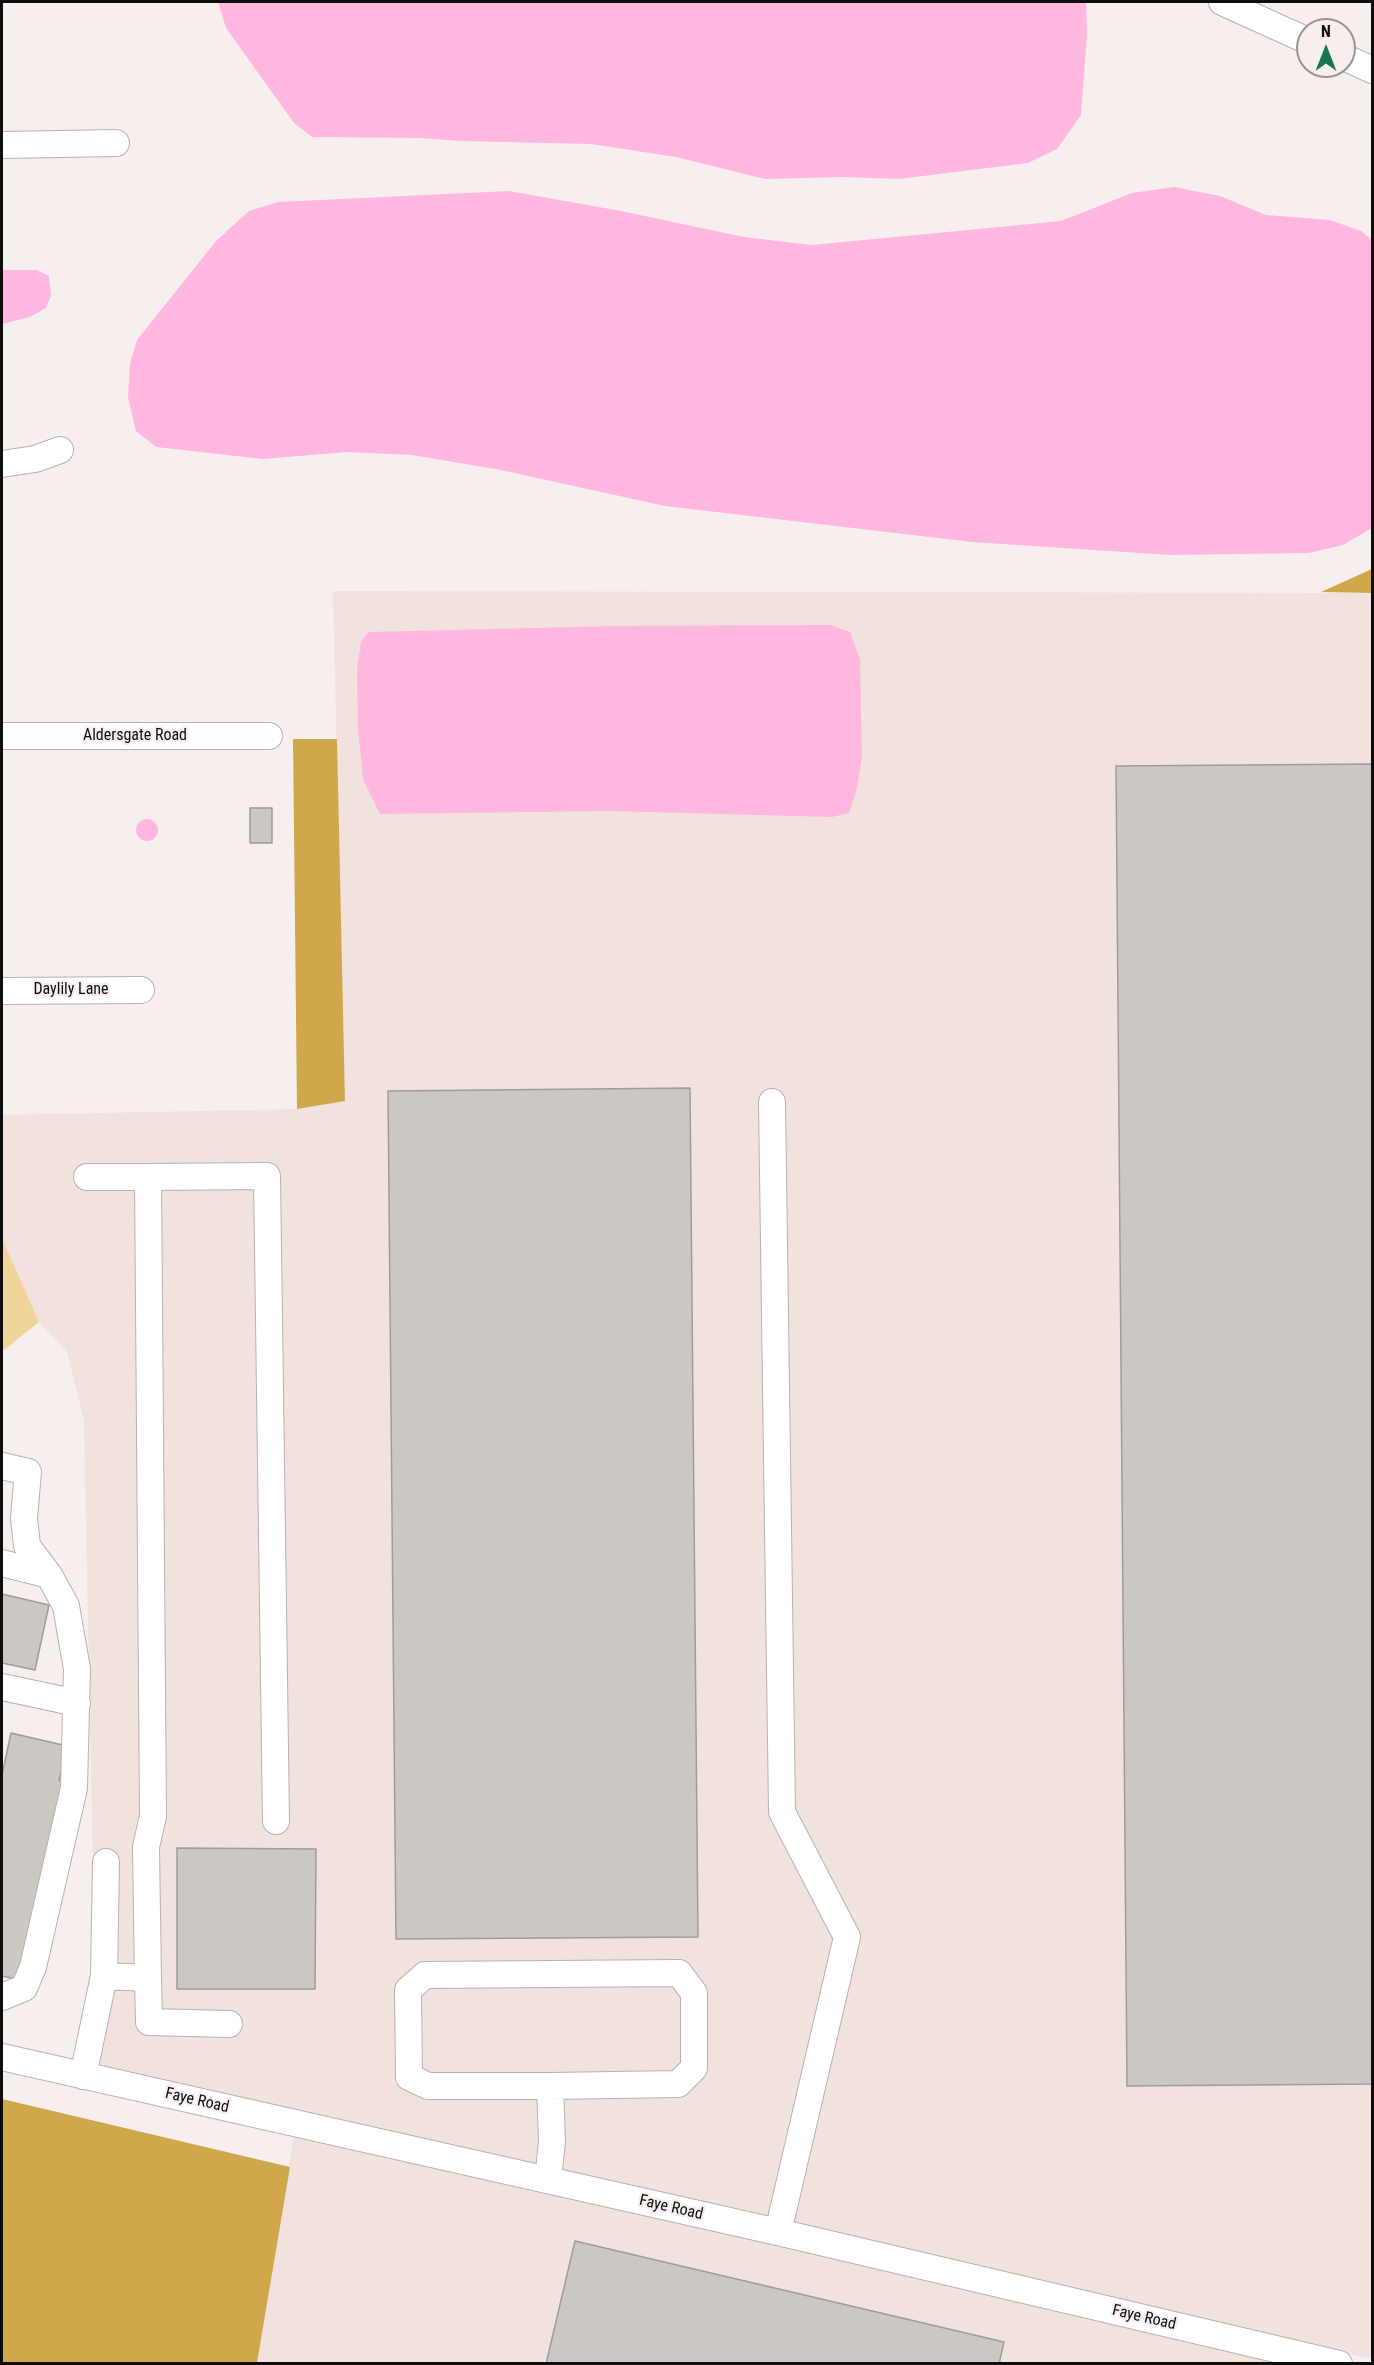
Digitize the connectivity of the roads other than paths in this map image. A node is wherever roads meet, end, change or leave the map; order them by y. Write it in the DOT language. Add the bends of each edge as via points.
graph roads {
  1 [pos="1222,2"];
  2 [pos="1296,36"];
  3 [pos="1356,63"];
  4 [pos="1372,70"];
  5 [pos="116,143"];
  6 [pos="2,145"];
  7 [pos="60,450"];
  8 [pos="2,464"];
  9 [pos="2,736"];
  10 [pos="269,736"];
  11 [pos="141,990"];
  12 [pos="2,991"];
  13 [pos="772,1102"];
  14 [pos="87,1177"];
  15 [pos="148,1177"];
  16 [pos="2,1466"];
  17 [pos="2,1563"];
  18 [pos="49,1575"];
  19 [pos="2,1687"];
  20 [pos="77,1703"];
  21 [pos="276,1821"];
  22 [pos="106,1862"];
  23 [pos="104,1976"];
  24 [pos="147,1978"];
  25 [pos="2,1997"];
  26 [pos="229,2024"];
  27 [pos="2,2057"];
  28 [pos="83,2076"];
  29 [pos="550,2086"];
  30 [pos="548,2180"];
  31 [pos="778,2232"];
  32 [pos="1292,2358"];
  33 [pos="1339,2364"];
  1 -- 2 [label="street"];
  3 -- 4 [label="street"];
  5 -- 6 [label="street"];
  7 -- 8 [label="street"];
  9 -- 10 [label="street, Aldersgate Road"];
  11 -- 12 [label="street, Daylily Lane"];
  13 -- 31 [label="street" via="782,1812 847,1937"];
  14 -- 15 [label="street"];
  15 -- 21 [label="street" via="267,1176"];
  15 -- 24 [label="street" via="153,1816 146,1847"];
  16 -- 18 [label="street" via="28,1472 24,1518 27,1546"];
  17 -- 18 [label="street"];
  18 -- 20 [label="street" via="66,1605 77,1669"];
  19 -- 20 [label="street"];
  20 -- 25 [label="street" via="74,1788 33,1967 24,1988"];
  22 -- 23 [label="street"];
  23 -- 24 [label="street"];
  23 -- 28 [label="street"];
  24 -- 26 [label="street" via="149,2022"];
  27 -- 28 [label="street, Faye Road"];
  28 -- 30 [label="street, Faye Road"];
  29 -- 29 [label="street" via="678,2084 694,2068 694,1993 680,1973 425,1975 408,1990 409,2077 428,2086"];
  29 -- 30 [label="street" via="552,2141"];
  30 -- 31 [label="street, Faye Road"];
  31 -- 32 [label="street, Faye Road"];
  32 -- 33 [label="street, Faye Road"];
}
